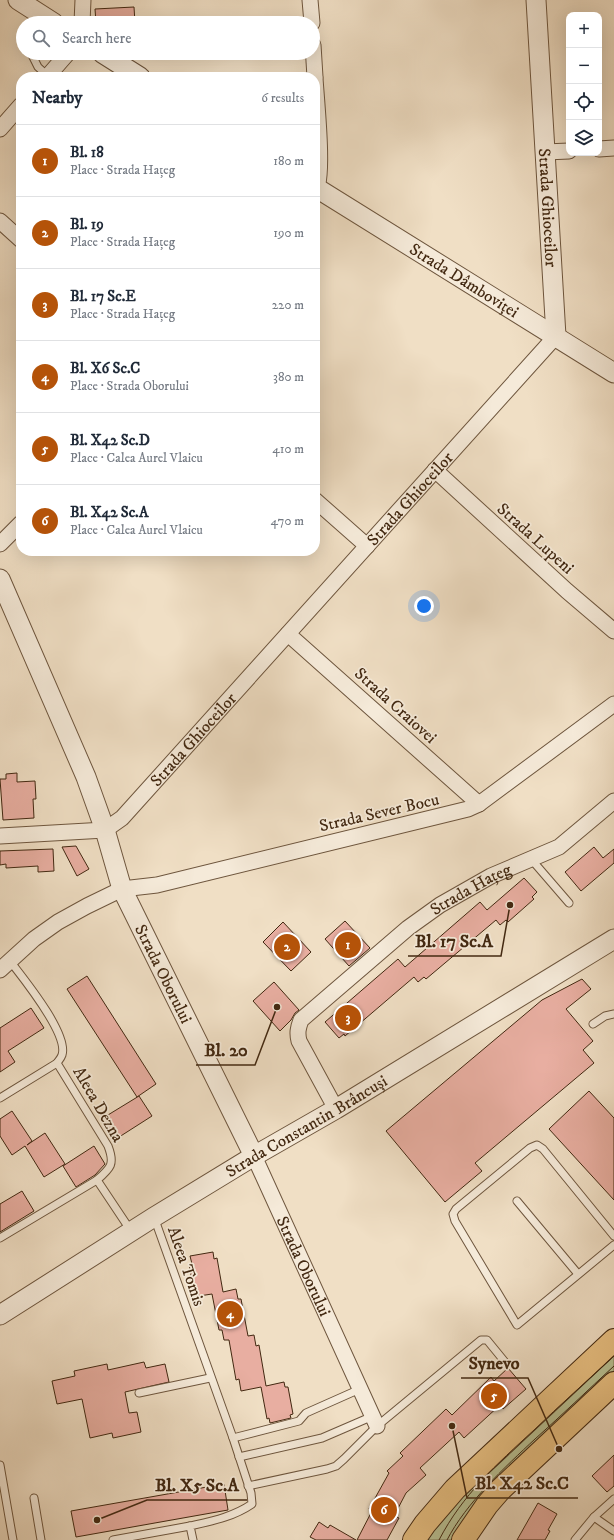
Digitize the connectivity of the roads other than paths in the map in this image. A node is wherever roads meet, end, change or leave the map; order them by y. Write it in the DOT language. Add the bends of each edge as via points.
graph roads {
  1 [pos="18,0"];
  2 [pos="83,0"];
  3 [pos="310,0"];
  4 [pos="536,0"];
  5 [pos="43,16"];
  6 [pos="82,16"];
  7 [pos="311,16"];
  8 [pos="34,60"];
  9 [pos="62,60"];
  10 [pos="113,60"];
  11 [pos="314,60"];
  12 [pos="43,72"];
  13 [pos="51,72"];
  14 [pos="132,72"];
  15 [pos="315,72"];
  16 [pos="16,111"];
  17 [pos="0,129"];
  18 [pos="614,148"];
  19 [pos="602,149"];
  20 [pos="566,151"];
  21 [pos="545,152"];
  22 [pos="320,191"];
  23 [pos="0,221"];
  24 [pos="16,235"];
  25 [pos="556,336"];
  26 [pos="614,373"];
  27 [pos="435,470"];
  28 [pos="320,504"];
  29 [pos="16,528"];
  30 [pos="0,544"];
  31 [pos="367,546"];
  32 [pos="0,579"];
  33 [pos="614,631"];
  34 [pos="288,634"];
  35 [pos="614,704"];
  36 [pos="614,801"];
  37 [pos="479,804"];
  38 [pos="105,830"];
  39 [pos="0,836"];
  40 [pos="531,859"];
  41 [pos="122,889"];
  42 [pos="569,903"];
  43 [pos="614,939"];
  44 [pos="5,966"];
  45 [pos="614,1014"];
  46 [pos="593,1024"];
  47 [pos="57,1062"];
  48 [pos="0,1098"];
  49 [pos="336,1109"];
  50 [pos="254,1156"];
  51 [pos="97,1180"];
  52 [pos="517,1201"];
  53 [pos="154,1217"];
  54 [pos="131,1232"];
  55 [pos="614,1236"];
  56 [pos="0,1238"];
  57 [pos="614,1244"];
  58 [pos="578,1274"];
  59 [pos="0,1315"];
  60 [pos="610,1341"];
  61 [pos="505,1362"];
  62 [pos="210,1378"];
  63 [pos="614,1383"];
  64 [pos="360,1389"];
  65 [pos="139,1393"];
  66 [pos="375,1421"];
  67 [pos="233,1438"];
  68 [pos="239,1457"];
  69 [pos="0,1465"];
  70 [pos="248,1486"];
  71 [pos="34,1498"];
  72 [pos="614,1499"];
  73 [pos="594,1517"];
  74 [pos="190,1526"];
  75 [pos="614,1531"];
  76 [pos="13,1540"];
  77 [pos="41,1540"];
  78 [pos="113,1540"];
  79 [pos="193,1540"];
  80 [pos="414,1540"];
  81 [pos="462,1540"];
  82 [pos="575,1540"];
  1 -- 5 [label="street"];
  2 -- 6 [label="street"];
  3 -- 7 [label="street"];
  4 -- 21 [label="street, Strada Ghioceilor"];
  8 -- 12 [label="lane"];
  9 -- 13 [label="street"];
  10 -- 14 [label="street"];
  11 -- 15 [label="street"];
  16 -- 17 [label="street"];
  18 -- 19 [label="street"];
  20 -- 21 [label="street"];
  21 -- 25 [label="street, Strada Ghioceilor"];
  22 -- 25 [label="street, Strada Dâmboviței"];
  23 -- 24 [label="street"];
  25 -- 26 [label="street, Strada Dâmboviței"];
  25 -- 27 [label="street, Strada Ghioceilor"];
  27 -- 31 [label="street, Strada Ghioceilor"];
  27 -- 33 [label="street, Strada Lupeni"];
  28 -- 31 [label="street"];
  29 -- 30 [label="street"];
  31 -- 34 [label="street, Strada Ghioceilor"];
  32 -- 38 [label="street, Strada Oborului" via="86,777"];
  34 -- 37 [label="street, Strada Craiovei"];
  34 -- 38 [label="street, Strada Ghioceilor" via="138,802"];
  35 -- 37 [label="street, Strada Sever Bocu"];
  36 -- 40 [label="street, Strada Hațeg" via="558,847"];
  37 -- 41 [label="street, Strada Sever Bocu" via="456,813 157,885"];
  38 -- 39 [label="street"];
  38 -- 41 [label="street, Strada Oborului"];
  40 -- 42 [label="lane"];
  40 -- 49 [label="street, Strada Hațeg" via="491,876 440,905 408,928 301,1020 298,1027 299,1041"];
  41 -- 44 [label="street, Strada Sever Bocu" via="58,922 34,939"];
  41 -- 50 [label="street, Strada Oborului"];
  43 -- 49 [label="street, Strada Constantin Brâncuși"];
  44 -- 47 [label="lane, Aleea Dezna" via="53,1021 63,1049 63,1054"];
  45 -- 46 [label="lane" via="605,1016"];
  47 -- 48 [label="lane, Aleea Dezna"];
  47 -- 51 [label="lane, Aleea Dezna" via="111,1154 112,1160 108,1170"];
  49 -- 50 [label="street, Strada Constantin Brâncuși"];
  50 -- 53 [label="street, Strada Constantin Brâncuși"];
  50 -- 64 [label="street, Strada Oborului"];
  51 -- 54 [label="lane"];
  51 -- 56 [label="lane, Aleea Dezna"];
  52 -- 58 [label="lane"];
  53 -- 54 [label="street, Strada Constantin Brâncuși"];
  53 -- 62 [label="lane, Aleea Tomis"];
  54 -- 59 [label="street, Strada Constantin Brâncuși"];
  55 -- 58 [label="lane" via="537,1145 456,1208 453,1214 454,1221 517,1325"];
  57 -- 58 [label="lane"];
  60 -- 80 [label="main road" via="455,1489 424,1524"];
  61 -- 66 [label="lane" via="487,1340 481,1340"];
  62 -- 65 [label="lane"];
  62 -- 67 [label="lane, Aleea Tomis"];
  63 -- 81 [label="main road" via="500,1490"];
  64 -- 66 [label="street, Strada Oborului"];
  64 -- 67 [label="lane" via="306,1413 299,1422"];
  66 -- 68 [label="lane" via="322,1438"];
  66 -- 70 [label="lane" via="336,1466"];
  67 -- 68 [label="lane, Aleea Tomis"];
  68 -- 70 [label="lane, Aleea Tomis"];
  69 -- 76 [label="lane"];
  70 -- 74 [label="lane, Aleea Tomis" via="252,1504 227,1517"];
  71 -- 77 [label="lane"];
  72 -- 73 [label="lane"];
  73 -- 75 [label="lane"];
  73 -- 82 [label="lane"];
  74 -- 78 [label="lane, Aleea Tomis"];
  74 -- 79 [label="lane"];
}
